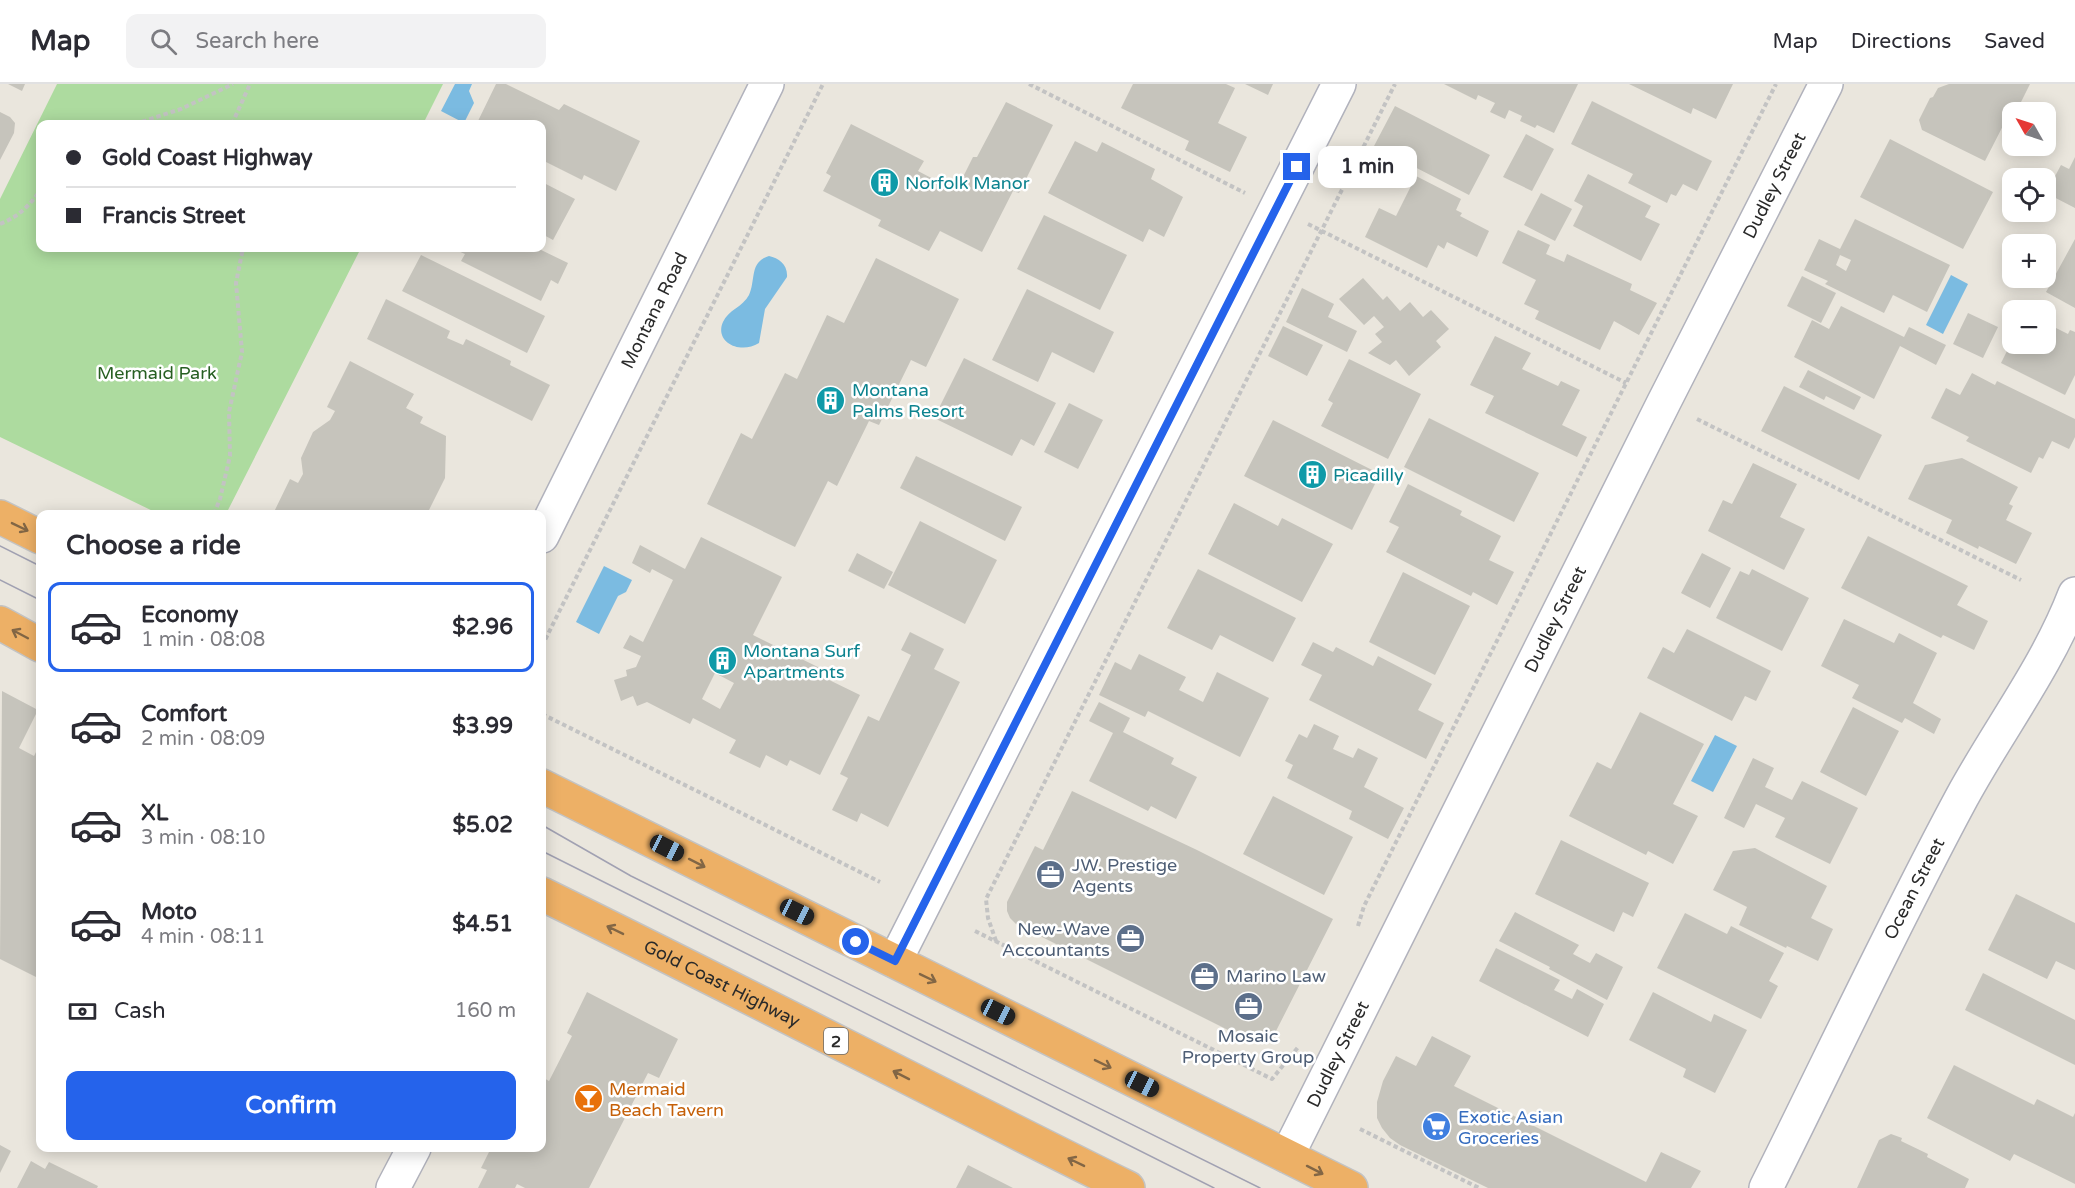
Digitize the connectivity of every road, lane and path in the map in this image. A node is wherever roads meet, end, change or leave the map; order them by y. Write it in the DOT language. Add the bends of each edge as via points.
graph roads {
  1 [pos="233,84"];
  2 [pos="250,84"];
  3 [pos="767,84"];
  4 [pos="823,84"];
  5 [pos="1029,84"];
  6 [pos="1339,84"];
  7 [pos="1395,84"];
  8 [pos="1776,84"];
  9 [pos="1827,84"];
  10 [pos="147,120"];
  11 [pos="234,120"];
  12 [pos="36,197"];
  13 [pos="1276,208"];
  14 [pos="0,224"];
  15 [pos="1322,231"];
  16 [pos="242,252"];
  17 [pos="1626,383"];
  18 [pos="1664,402"];
  19 [pos="215,510"];
  20 [pos="0,517"];
  21 [pos="546,528"];
  22 [pos="36,535"];
  23 [pos="2021,580"];
  24 [pos="2075,594"];
  25 [pos="0,623"];
  26 [pos="546,638"];
  27 [pos="36,643"];
  28 [pos="546,716"];
  29 [pos="546,788"];
  30 [pos="880,882"];
  31 [pos="546,898"];
  32 [pos="1358,928"];
  33 [pos="975,931"];
  34 [pos="996,941"];
  35 [pos="895,961"];
  36 [pos="1299,1046"];
  37 [pos="1360,1129"];
  38 [pos="412,1152"];
  39 [pos="1287,1156"];
  40 [pos="393,1188"];
  41 [pos="1128,1188"];
  42 [pos="1351,1188"];
  43 [pos="1479,1188"];
  44 [pos="1766,1188"];
  1 -- 10 [label="path"];
  2 -- 11 [label="path"];
  3 -- 21 [label="street, Montana Road"];
  4 -- 26 [label="path"];
  5 -- 13 [label="path"];
  6 -- 13 [label="street"];
  7 -- 15 [label="path"];
  8 -- 17 [label="path"];
  9 -- 18 [label="street, Dudley Street"];
  12 -- 14 [label="path" via="13,219"];
  13 -- 15 [label="path"];
  13 -- 35 [label="street"];
  15 -- 17 [label="path"];
  15 -- 34 [label="path" via="986,899"];
  16 -- 19 [label="path" via="236,283 242,352 229,412 230,456"];
  17 -- 18 [label="path"];
  17 -- 32 [label="path" via="1364,906"];
  18 -- 23 [label="path"];
  18 -- 39 [label="street, Dudley Street"];
  20 -- 22 [label="highway, one-way"];
  24 -- 44 [label="street, Ocean Street" via="2049,651 1963,795 1921,875"];
  27 -- 25 [label="highway, one-way"];
  28 -- 30 [label="path"];
  29 -- 35 [label="highway, one-way"];
  41 -- 31 [label="highway, Gold Coast Highway / 2, one-way"];
  33 -- 34 [label="path"];
  34 -- 36 [label="path" via="1272,1078"];
  35 -- 39 [label="highway, one-way"];
  37 -- 43 [label="path"];
  38 -- 40 [label="street"];
  39 -- 42 [label="highway, one-way"];
}
